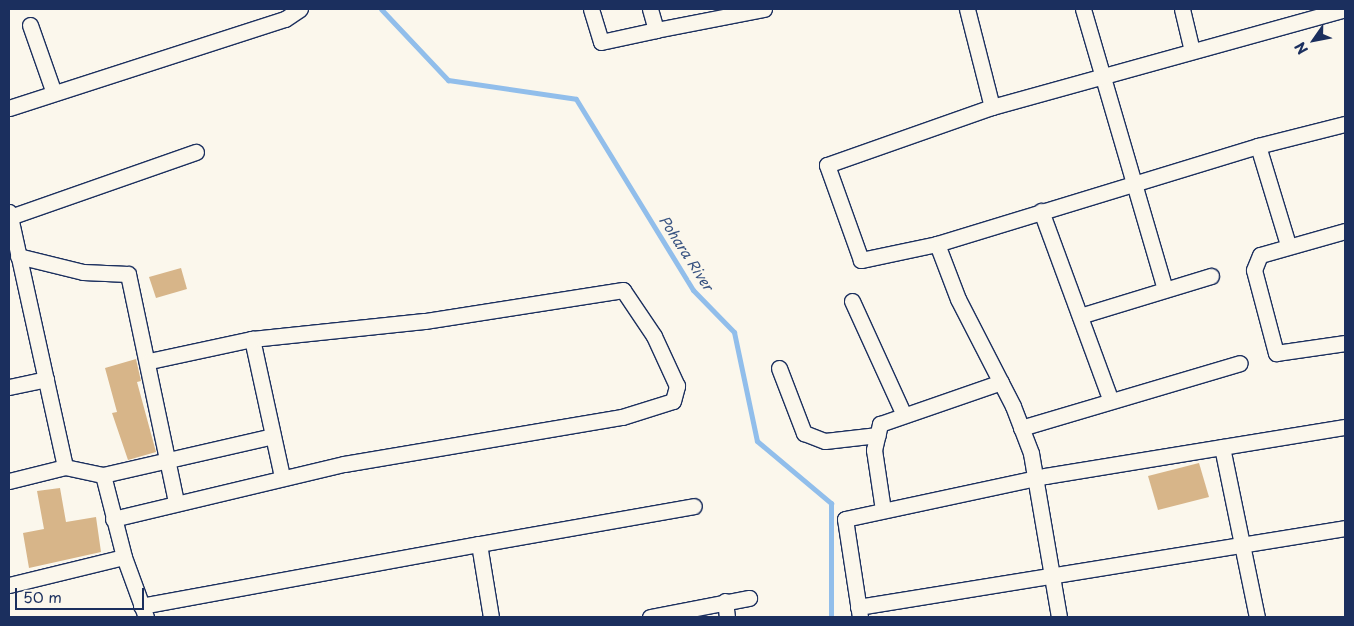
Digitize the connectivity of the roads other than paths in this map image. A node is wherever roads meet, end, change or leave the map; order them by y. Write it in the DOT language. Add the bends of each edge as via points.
graph roads {
  1 [pos="300,9"];
  2 [pos="591,9"];
  3 [pos="650,9"];
  4 [pos="760,9"];
  5 [pos="967,9"];
  6 [pos="1083,9"];
  7 [pos="1182,9"];
  8 [pos="1345,9"];
  9 [pos="1296,15"];
  10 [pos="30,25"];
  11 [pos="656,30"];
  12 [pos="1192,51"];
  13 [pos="1103,75"];
  14 [pos="54,93"];
  15 [pos="992,107"];
  16 [pos="9,108"];
  17 [pos="1345,124"];
  18 [pos="1258,146"];
  19 [pos="196,152"];
  20 [pos="1136,182"];
  21 [pos="1041,211"];
  22 [pos="9,214"];
  23 [pos="1345,231"];
  24 [pos="937,244"];
  25 [pos="1288,244"];
  26 [pos="18,256"];
  27 [pos="1211,276"];
  28 [pos="1166,289"];
  29 [pos="852,301"];
  30 [pos="1080,316"];
  31 [pos="252,339"];
  32 [pos="1345,343"];
  33 [pos="148,361"];
  34 [pos="1240,363"];
  35 [pos="779,368"];
  36 [pos="46,379"];
  37 [pos="1000,382"];
  38 [pos="9,387"];
  39 [pos="1111,401"];
  40 [pos="904,415"];
  41 [pos="1345,427"];
  42 [pos="1021,428"];
  43 [pos="878,435"];
  44 [pos="273,436"];
  45 [pos="1222,448"];
  46 [pos="168,457"];
  47 [pos="65,467"];
  48 [pos="103,474"];
  49 [pos="282,477"];
  50 [pos="1038,478"];
  51 [pos="9,481"];
  52 [pos="176,501"];
  53 [pos="694,506"];
  54 [pos="883,510"];
  55 [pos="113,519"];
  56 [pos="1345,528"];
  57 [pos="479,544"];
  58 [pos="1242,547"];
  59 [pos="124,557"];
  60 [pos="1053,576"];
  61 [pos="9,585"];
  62 [pos="749,598"];
  63 [pos="725,601"];
  64 [pos="143,612"];
  65 [pos="859,612"];
  66 [pos="492,617"];
  67 [pos="650,617"];
  68 [pos="727,617"];
  69 [pos="1060,617"];
  70 [pos="1258,617"];
  1 -- 14 [label="street" via="285,19"];
  2 -- 11 [label="street" via="601,42"];
  3 -- 11 [label="street"];
  4 -- 11 [label="street"];
  5 -- 15 [label="street"];
  6 -- 13 [label="street"];
  7 -- 12 [label="street"];
  8 -- 9 [label="street"];
  9 -- 12 [label="street"];
  10 -- 14 [label="street"];
  12 -- 13 [label="street"];
  13 -- 15 [label="street"];
  13 -- 20 [label="street"];
  14 -- 16 [label="street"];
  15 -- 24 [label="street" via="827,165 861,260"];
  17 -- 18 [label="street"];
  18 -- 20 [label="street"];
  18 -- 25 [label="street"];
  19 -- 22 [label="street"];
  20 -- 21 [label="street"];
  20 -- 28 [label="street"];
  21 -- 24 [label="street"];
  21 -- 30 [label="street"];
  22 -- 26 [label="street"];
  23 -- 25 [label="street"];
  24 -- 37 [label="street" via="958,299"];
  25 -- 32 [label="street" via="1260,255 1254,270 1272,348 1282,356"];
  26 -- 33 [label="street" via="83,272 128,274"];
  26 -- 36 [label="street"];
  27 -- 28 [label="street"];
  28 -- 30 [label="street"];
  29 -- 40 [label="street"];
  30 -- 39 [label="street"];
  31 -- 33 [label="street"];
  31 -- 44 [label="street"];
  31 -- 49 [label="street" via="424,321 622,290 654,336 677,386 673,401 622,417"];
  33 -- 46 [label="street"];
  34 -- 39 [label="street"];
  35 -- 43 [label="street" via="804,433 825,440"];
  36 -- 38 [label="street"];
  36 -- 47 [label="street"];
  37 -- 40 [label="street"];
  37 -- 42 [label="street"];
  39 -- 42 [label="street"];
  40 -- 43 [label="street" via="880,424"];
  41 -- 45 [label="street"];
  42 -- 50 [label="street"];
  43 -- 54 [label="street" via="874,450"];
  44 -- 46 [label="street"];
  44 -- 49 [label="street"];
  45 -- 50 [label="street"];
  45 -- 58 [label="street"];
  46 -- 48 [label="street"];
  46 -- 52 [label="street"];
  47 -- 48 [label="street"];
  47 -- 51 [label="street"];
  48 -- 55 [label="street"];
  49 -- 52 [label="street"];
  50 -- 54 [label="street"];
  50 -- 60 [label="street"];
  52 -- 55 [label="street"];
  53 -- 57 [label="street"];
  54 -- 65 [label="street" via="845,518"];
  55 -- 59 [label="street"];
  56 -- 58 [label="street"];
  57 -- 64 [label="street"];
  57 -- 66 [label="street"];
  58 -- 60 [label="street"];
  58 -- 70 [label="street"];
  59 -- 61 [label="street"];
  59 -- 64 [label="street"];
  60 -- 65 [label="street"];
  60 -- 69 [label="street"];
  62 -- 63 [label="street"];
  63 -- 67 [label="street"];
  63 -- 68 [label="street"];
}
